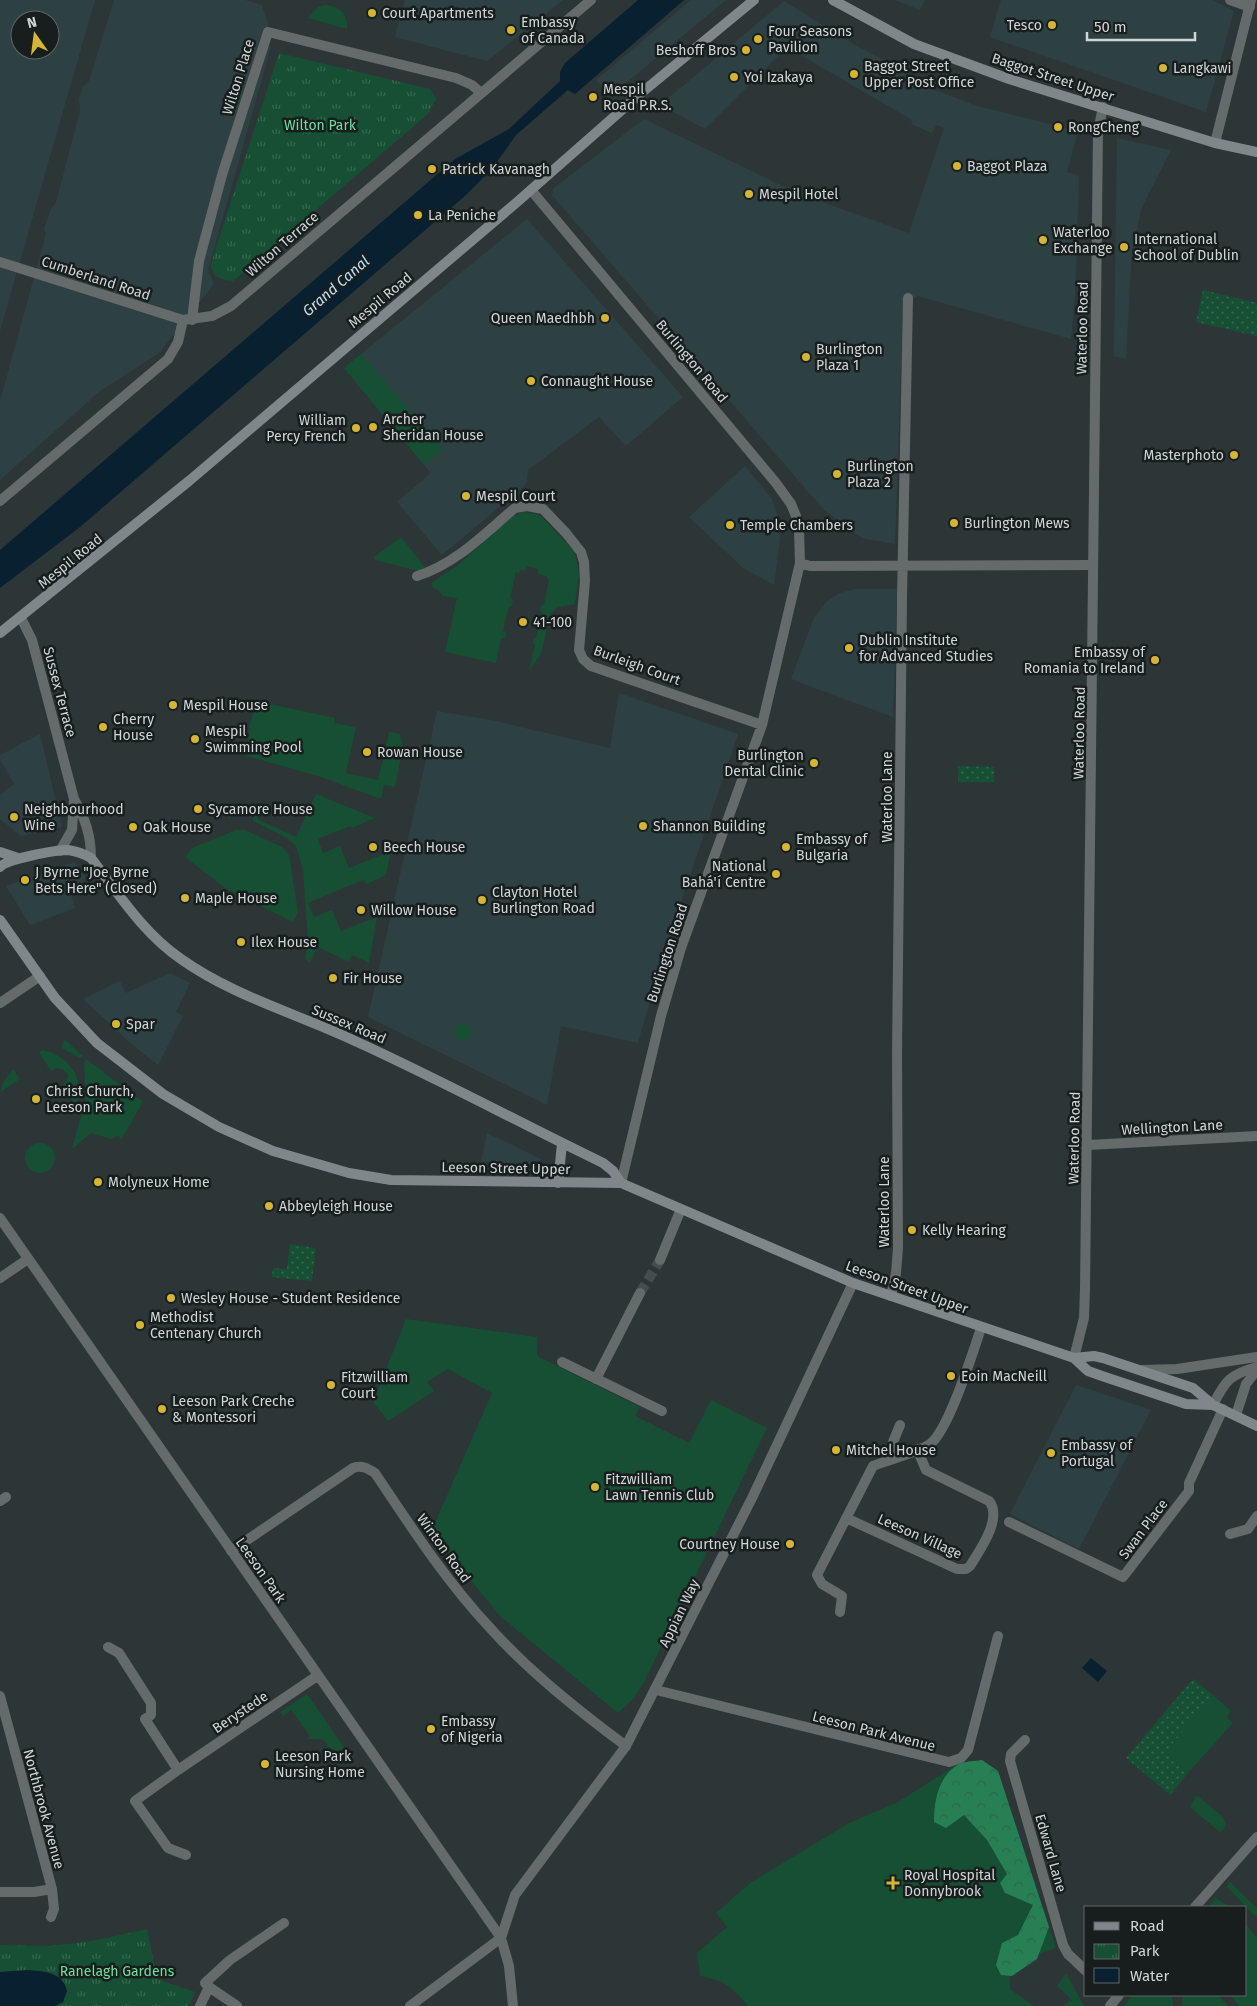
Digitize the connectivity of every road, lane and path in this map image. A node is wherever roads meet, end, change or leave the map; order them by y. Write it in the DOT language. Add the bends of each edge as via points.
graph roads {
  1 [pos="591,0"];
  2 [pos="754,0"];
  3 [pos="832,0"];
  4 [pos="1231,0"];
  5 [pos="1250,3"];
  6 [pos="480,92"];
  7 [pos="1103,107"];
  8 [pos="1215,143"];
  9 [pos="1257,152"];
  10 [pos="531,190"];
  11 [pos="0,262"];
  12 [pos="908,298"];
  13 [pos="187,320"];
  14 [pos="0,501"];
  15 [pos="800,563"];
  16 [pos="903,565"];
  17 [pos="1093,565"];
  18 [pos="418,576"];
  19 [pos="21,618"];
  20 [pos="0,633"];
  21 [pos="762,725"];
  22 [pos="74,799"];
  23 [pos="60,850"];
  24 [pos="0,852"];
  25 [pos="18,858"];
  26 [pos="90,858"];
  27 [pos="0,867"];
  28 [pos="0,920"];
  29 [pos="40,976"];
  30 [pos="0,1004"];
  31 [pos="1257,1136"];
  32 [pos="562,1144"];
  33 [pos="1088,1145"];
  34 [pos="558,1183"];
  35 [pos="621,1183"];
  36 [pos="681,1209"];
  37 [pos="0,1218"];
  38 [pos="28,1259"];
  39 [pos="660,1260"];
  40 [pos="0,1278"];
  41 [pos="853,1283"];
  42 [pos="640,1293"];
  43 [pos="891,1296"];
  44 [pos="981,1328"];
  45 [pos="1257,1357"];
  46 [pos="1074,1358"];
  47 [pos="562,1362"];
  48 [pos="1257,1368"];
  49 [pos="1142,1370"];
  50 [pos="596,1379"];
  51 [pos="1218,1407"];
  52 [pos="662,1411"];
  53 [pos="1236,1415"];
  54 [pos="900,1425"];
  55 [pos="1257,1426"];
  56 [pos="917,1449"];
  57 [pos="896,1456"];
  58 [pos="1257,1516"];
  59 [pos="846,1518"];
  60 [pos="1009,1522"];
  61 [pos="1230,1534"];
  62 [pos="231,1551"];
  63 [pos="840,1612"];
  64 [pos="998,1636"];
  65 [pos="108,1647"];
  66 [pos="317,1676"];
  67 [pos="656,1690"];
  68 [pos="0,1696"];
  69 [pos="2,1709"];
  70 [pos="1024,1740"];
  71 [pos="626,1746"];
  72 [pos="178,1770"];
  73 [pos="1257,1837"];
  74 [pos="186,1856"];
  75 [pos="52,1890"];
  76 [pos="0,1892"];
  77 [pos="1196,1906"];
  78 [pos="51,1917"];
  79 [pos="284,1923"];
  80 [pos="501,1938"];
  81 [pos="1084,1969"];
  82 [pos="210,1987"];
  83 [pos="1118,1996"];
  84 [pos="200,2006"];
  85 [pos="237,2006"];
  86 [pos="410,2006"];
  87 [pos="514,2006"];
  88 [pos="1110,2006"];
  1 -- 6 [label="street, Wilton Terrace"];
  2 -- 10 [label="main road, Mespil Road"];
  3 -- 7 [label="main road, Baggot Street Upper" via="914,44 1009,79"];
  4 -- 5 [label="street"];
  5 -- 8 [label="street"];
  6 -- 13 [label="street, Wilton Terrace" via="231,306 212,316"];
  6 -- 13 [label="street, Wilton Place" via="456,78 268,32 209,223"];
  7 -- 8 [label="main road, Baggot Street Upper"];
  7 -- 17 [label="street, Waterloo Road" via="1098,131"];
  8 -- 9 [label="main road, Baggot Street Upper"];
  10 -- 15 [label="street, Burlington Road" via="791,504 799,530"];
  10 -- 19 [label="main road, Mespil Road" via="193,478"];
  11 -- 13 [label="street, Cumberland Road"];
  12 -- 16 [label="street, Waterloo Lane"];
  13 -- 14 [label="street" via="175,351 163,364"];
  15 -- 16 [label="street" via="810,566"];
  15 -- 21 [label="street, Burlington Road"];
  16 -- 17 [label="street"];
  16 -- 43 [label="street, Waterloo Lane" via="898,1248"];
  17 -- 33 [label="street, Waterloo Road"];
  18 -- 21 [label="street, Burleigh Court" via="451,561 515,508 543,509 581,552 584,562 584,613 579,650 583,659 591,666"];
  19 -- 20 [label="main road"];
  19 -- 22 [label="street, Sussex Terrace" via="32,640"];
  21 -- 35 [label="street, Burlington Road" via="681,948 660,1016"];
  22 -- 23 [label="street, Sussex Terrace" via="72,830"];
  22 -- 26 [label="street, Sussex Terrace" via="84,816 91,839"];
  23 -- 25 [label="main road"];
  23 -- 26 [label="main road"];
  24 -- 25 [label="main road"];
  25 -- 27 [label="main road"];
  26 -- 32 [label="main road, Sussex Road" via="127,906 160,941 180,959 206,975 380,1052"];
  28 -- 29 [label="main road, Leeson Street Upper"];
  29 -- 30 [label="street"];
  29 -- 34 [label="main road, Leeson Street Upper" via="55,998 97,1043 163,1094 219,1127 273,1151 349,1173 392,1180"];
  31 -- 33 [label="street, Wellington Lane"];
  32 -- 34 [label="main road"];
  32 -- 35 [label="main road, Sussex Road" via="603,1163"];
  33 -- 46 [label="street, Waterloo Road" via="1084,1318"];
  34 -- 35 [label="main road, Leeson Street Upper"];
  35 -- 36 [label="main road, Leeson Street Upper"];
  36 -- 39 [label="street"];
  36 -- 41 [label="main road, Leeson Street Upper"];
  37 -- 38 [label="street, Leeson Park"];
  38 -- 40 [label="street"];
  38 -- 62 [label="street, Leeson Park"];
  41 -- 43 [label="main road, Leeson Street Upper"];
  41 -- 67 [label="street, Appian Way" via="786,1429"];
  42 -- 50 [label="street"];
  43 -- 44 [label="main road, Leeson Street Upper"];
  44 -- 46 [label="main road, Leeson Street Upper"];
  44 -- 56 [label="street" via="960,1390 938,1435 932,1443"];
  45 -- 49 [label="street" via="1177,1369"];
  46 -- 49 [label="main road, Leeson Street Upper" via="1094,1356"];
  46 -- 51 [label="main road, Leeson Street Upper" via="1088,1371 1102,1376 1186,1404"];
  47 -- 50 [label="street"];
  48 -- 51 [label="street" via="1240,1371 1227,1380"];
  48 -- 53 [label="street" via="1246,1384"];
  49 -- 51 [label="main road, Leeson Street Upper" via="1193,1388"];
  50 -- 52 [label="street"];
  51 -- 53 [label="main road"];
  51 -- 60 [label="street, Swan Place" via="1189,1482 1189,1491 1123,1577"];
  53 -- 55 [label="main road"];
  54 -- 57 [label="street" via="893,1442"];
  56 -- 57 [label="street"];
  56 -- 59 [label="street, Leeson Village" via="926,1470 989,1501 994,1508 993,1523 970,1566 957,1569"];
  57 -- 59 [label="street" via="873,1466"];
  58 -- 61 [label="street" via="1248,1528"];
  59 -- 63 [label="street" via="817,1575 822,1584 842,1596"];
  62 -- 66 [label="street, Leeson Park"];
  62 -- 71 [label="street, Winton Road" via="353,1468 364,1466 375,1473 427,1552 491,1629 581,1712"];
  64 -- 67 [label="street, Leeson Park Avenue" via="968,1750 962,1758 949,1762"];
  65 -- 72 [label="street" via="119,1653 151,1703 151,1714 144,1719"];
  66 -- 72 [label="street, Berystede"];
  66 -- 80 [label="street, Leeson Park"];
  67 -- 71 [label="street, Appian Way"];
  68 -- 69 [label="street, Northbrook Avenue"];
  69 -- 75 [label="street, Northbrook Avenue"];
  70 -- 81 [label="street, Edward Lane" via="1011,1754 1010,1761 1064,1945 1068,1954"];
  71 -- 80 [label="street, Appian Way" via="515,1895"];
  72 -- 74 [label="street, Berystede" via="135,1801 168,1848"];
  73 -- 77 [label="street"];
  75 -- 76 [label="street"];
  75 -- 78 [label="street, Northbrook Avenue" via="54,1909"];
  79 -- 82 [label="street" via="230,1960 205,1983"];
  80 -- 86 [label="street"];
  80 -- 87 [label="street" via="509,1966"];
  82 -- 84 [label="street"];
  82 -- 85 [label="street"];
  83 -- 88 [label="street"];
}
